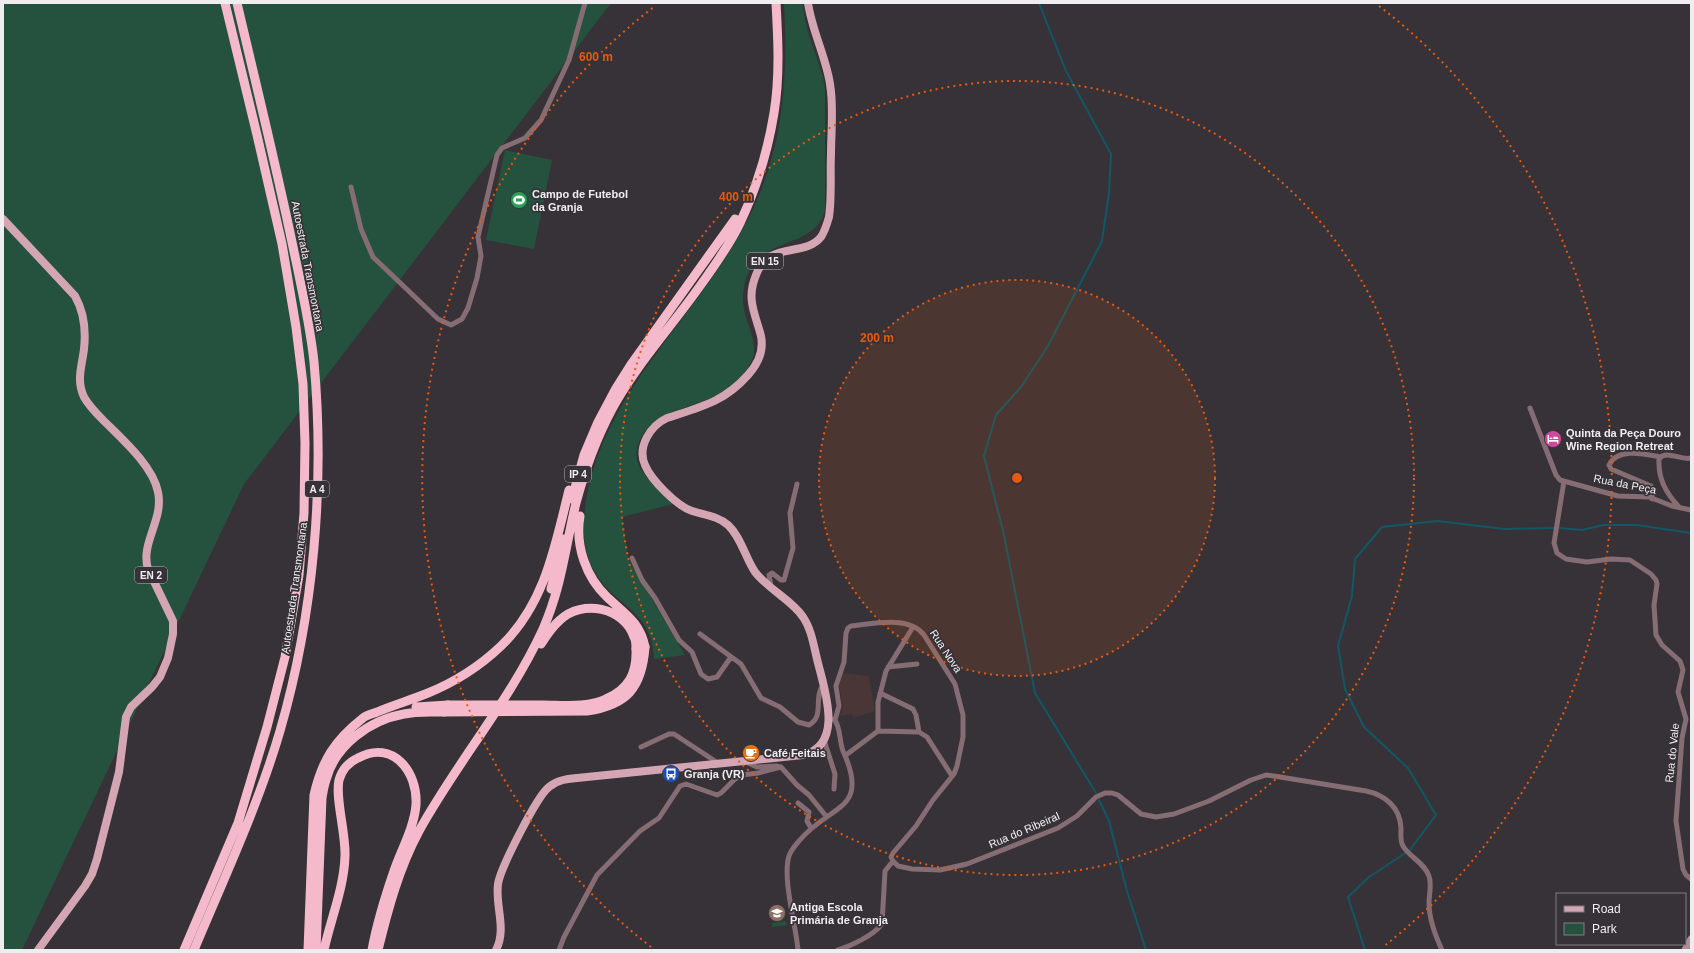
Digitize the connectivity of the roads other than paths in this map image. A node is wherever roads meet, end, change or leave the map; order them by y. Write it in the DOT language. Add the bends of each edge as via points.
graph roads {
  1 [pos="225,3"];
  2 [pos="236,3"];
  3 [pos="585,3"];
  4 [pos="770,3"];
  5 [pos="776,3"];
  6 [pos="808,3"];
  7 [pos="351,187"];
  8 [pos="3,219"];
  9 [pos="704,264"];
  10 [pos="1530,408"];
  11 [pos="1661,457"];
  12 [pos="1691,458"];
  13 [pos="587,470"];
  14 [pos="1564,481"];
  15 [pos="797,484"];
  16 [pos="1663,486"];
  17 [pos="1653,496"];
  18 [pos="1680,508"];
  19 [pos="1691,510"];
  20 [pos="632,558"];
  21 [pos="772,590"];
  22 [pos="914,627"];
  23 [pos="700,634"];
  24 [pos="641,648"];
  25 [pos="731,657"];
  26 [pos="917,664"];
  27 [pos="888,667"];
  28 [pos="823,684"];
  29 [pos="880,693"];
  30 [pos="446,708"];
  31 [pos="832,717"];
  32 [pos="357,724"];
  33 [pos="878,731"];
  34 [pos="919,732"];
  35 [pos="824,740"];
  36 [pos="641,747"];
  37 [pos="846,755"];
  38 [pos="745,761"];
  39 [pos="460,764"];
  40 [pos="719,764"];
  41 [pos="781,767"];
  42 [pos="952,776"];
  43 [pos="834,789"];
  44 [pos="798,803"];
  45 [pos="826,816"];
  46 [pos="811,828"];
  47 [pos="893,861"];
  48 [pos="1691,878"];
  49 [pos="1691,939"];
  50 [pos="38,950"];
  51 [pos="184,950"];
  52 [pos="194,950"];
  53 [pos="308,950"];
  54 [pos="316,950"];
  55 [pos="324,950"];
  56 [pos="372,950"];
  57 [pos="377,950"];
  58 [pos="496,950"];
  59 [pos="559,950"];
  60 [pos="798,950"];
  61 [pos="838,950"];
  62 [pos="1442,950"];
  63 [pos="1685,950"];
  1 -- 51 [label="highway, Autoestrada Transmontana / A 4" via="280,236 296,327 303,384 304,513 299,575 285,657 267,727 238,823"];
  2 -- 52 [label="highway, Autoestrada Transmontana / A 4" via="275,162 314,361 318,441 317,511 310,582 298,657 280,732 246,825"];
  3 -- 7 [label="street" via="569,60 541,120 525,138 502,148 496,155 478,237 482,256 468,308 462,319 451,325 438,319 373,257 361,229"];
  4 -- 9 [label="highway, IP 4" via="772,54 769,111 754,172 734,222"];
  5 -- 13 [label="highway, IP 4" via="778,54 774,112 759,174 739,225 702,284 633,376 616,403"];
  6 -- 21 [label="main road, EN 15" via="831,87 828,222 814,242 774,254 758,270 753,283 751,305 762,349 750,373 729,394 664,420 649,434 643,449 643,460 647,470 662,487 684,508 718,518 728,525 754,569"];
  8 -- 50 [label="main road, EN 2" via="76,296 85,330 79,376 84,395 92,408 138,456 157,488 160,499 159,511 147,547 146,562 173,626 172,643 164,669 152,687 131,707 126,717 120,769 94,868 85,886"];
  9 -- 32 [label="highway" via="639,347 605,398 577,464 549,569 530,610 502,645 474,668 449,684 364,718"];
  9 -- 57 [label="highway, IP 4" via="632,363 598,422 579,469 554,579 542,617 526,651 457,758 407,847 394,881"];
  10 -- 14 [label="street" via="1556,475"];
  11 -- 12 [label="street" via="1666,454 1684,459"];
  11 -- 16 [label="street" via="1659,462"];
  11 -- 17 [label="street" via="1637,453 1622,454 1615,457 1609,465 1611,469 1649,485 1653,489"];
  13 -- 24 [label="highway" via="578,524 583,558 594,582 640,630"];
  13 -- 39 [label="highway, IP 4" via="576,503 562,574 552,609 515,679"];
  14 -- 17 [label="street, Rua da Peça" via="1618,496"];
  14 -- 48 [label="street, Rua do Vale" via="1554,543 1557,553 1569,560 1587,562 1630,560 1651,574 1656,582 1656,635 1662,645 1680,661 1683,670 1678,692 1686,719 1682,738 1676,825 1683,869"];
  15 -- 21 [label="street" via="790,513 793,548 784,580 772,573 769,575"];
  16 -- 17 [label="street"];
  16 -- 18 [label="street"];
  17 -- 18 [label="street, Rua da Peça"];
  18 -- 19 [label="street, Rua da Peça"];
  20 -- 25 [label="street" via="642,580 679,640 692,652 698,670 703,676 710,679 717,677"];
  21 -- 28 [label="main road, EN 15" via="798,610 805,621"];
  22 -- 27 [label="street"];
  22 -- 31 [label="street, Rua Nova" via="896,622 848,628 844,662 837,683 839,706"];
  22 -- 42 [label="street, Rua Nova" via="924,635 956,687 963,715 963,732 957,766"];
  23 -- 25 [label="street"];
  24 -- 30 [label="highway, bridge" via="641,674 633,689 621,700 602,709 587,711"];
  24 -- 39 [label="highway" via="627,624 603,609 579,610 560,619 548,632 518,682"];
  25 -- 28 [label="street" via="742,666 761,698 780,707 803,725 811,724 817,716 818,694"];
  26 -- 27 [label="street"];
  27 -- 29 [label="street"];
  28 -- 31 [label="main road, EN 15"];
  29 -- 33 [label="street"];
  29 -- 34 [label="street" via="913,709"];
  30 -- 32 [label="highway" via="404,708"];
  30 -- 54 [label="highway" via="384,719 362,731 345,746 334,762 326,778 322,798"];
  31 -- 35 [label="main road, EN 15"];
  31 -- 37 [label="street" via="838,725 841,745"];
  32 -- 53 [label="highway" via="338,741 318,776 314,795"];
  33 -- 34 [label="street"];
  33 -- 37 [label="street"];
  34 -- 42 [label="street" via="927,737"];
  35 -- 38 [label="main road" via="818,748 807,754"];
  35 -- 43 [label="street" via="835,774"];
  36 -- 40 [label="street" via="674,734"];
  37 -- 45 [label="street" via="852,780 851,794 843,806"];
  38 -- 40 [label="main road"];
  38 -- 41 [label="street" via="757,767"];
  39 -- 57 [label="highway, IP 4" via="418,834 402,869"];
  40 -- 58 [label="main road" via="572,779 556,782 547,788 537,802 501,872 498,891 501,934"];
  41 -- 45 [label="street"];
  41 -- 59 [label="street" via="737,777 717,795 688,785 680,786 659,818 643,828 597,875"];
  42 -- 47 [label="street" via="894,852"];
  44 -- 46 [label="street" via="809,812 807,821"];
  45 -- 46 [label="street"];
  46 -- 60 [label="street" via="791,852 788,863 787,878"];
  47 -- 61 [label="street" via="885,871 882,924 855,943"];
  47 -- 62 [label="street, Rua do Ribeiral" via="898,866 906,868 945,869 971,862 1058,828 1073,819 1094,798 1102,794 1116,794 1141,814 1162,816 1209,802 1251,780 1268,775 1366,791 1381,796 1392,805 1398,816 1404,848 1428,874 1430,918"];
  49 -- 63 [label="street"];
  55 -- 56 [label="highway" via="339,897 345,855 339,781 343,771 352,761 364,754 376,752 397,758 404,764 413,779 416,797 414,816 394,871"];
}
